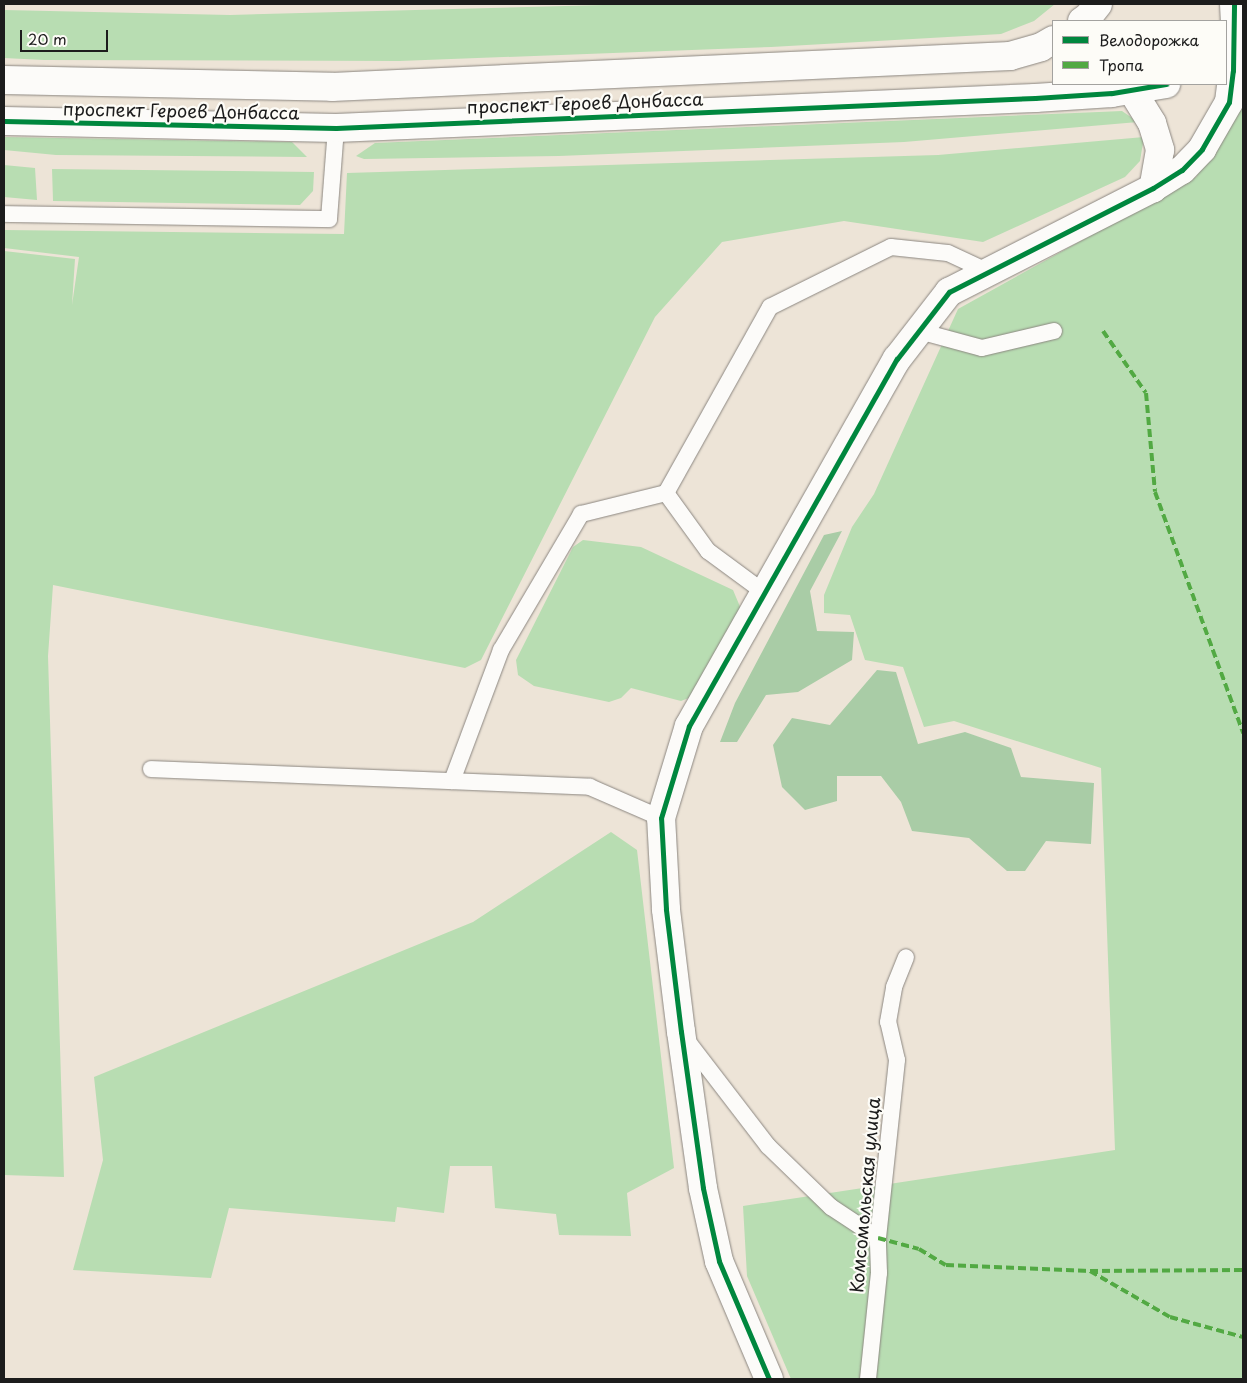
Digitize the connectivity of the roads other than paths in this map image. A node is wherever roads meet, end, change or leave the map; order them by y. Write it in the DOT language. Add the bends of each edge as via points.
graph roads {
  1 [pos="1099,4"];
  2 [pos="1235,13"];
  3 [pos="1083,20"];
  4 [pos="1099,20"];
  5 [pos="1052,41"];
  6 [pos="1227,48"];
  7 [pos="4,80"];
  8 [pos="1154,85"];
  9 [pos="1130,87"];
  10 [pos="4,121"];
  11 [pos="336,128"];
  12 [pos="1153,188"];
  13 [pos="4,214"];
  14 [pos="988,272"];
  15 [pos="919,331"];
  16 [pos="1054,331"];
  17 [pos="666,493"];
  18 [pos="765,593"];
  19 [pos="151,769"];
  20 [pos="452,781"];
  21 [pos="661,818"];
  22 [pos="906,957"];
  23 [pos="681,1032"];
  24 [pos="878,1238"];
  25 [pos="769,1379"];
  26 [pos="868,1379"];
  1 -- 3 [label="street"];
  1 -- 4 [label="street"];
  2 -- 6 [label="street" via="1233,35"];
  2 -- 12 [label="street" via="1234,71 1229,102 1202,149 1182,170"];
  5 -- 7 [label="street, проспект Героев Донбасса" via="1041,48 1010,56 342,86"];
  8 -- 9 [label="street, проспект Героев Донбасса"];
  9 -- 11 [label="street, проспект Героев Донбасса" via="1026,98"];
  9 -- 12 [label="street" via="1152,123 1160,150"];
  10 -- 11 [label="street, проспект Героев Донбасса"];
  11 -- 13 [label="lane" via="329,219"];
  12 -- 14 [label="street"];
  14 -- 15 [label="street" via="949,292"];
  14 -- 17 [label="lane" via="948,253 892,247 770,307"];
  15 -- 16 [label="lane" via="982,348"];
  15 -- 18 [label="street" via="898,359"];
  17 -- 18 [label="lane" via="708,551"];
  17 -- 20 [label="lane" via="581,514 501,650"];
  18 -- 21 [label="street" via="690,726"];
  19 -- 20 [label="lane"];
  20 -- 21 [label="lane" via="590,786"];
  21 -- 23 [label="street" via="666,909"];
  22 -- 24 [label="lane, Комсомольская улица" via="894,987 888,1022 897,1060"];
  23 -- 24 [label="lane" via="768,1146 831,1207"];
  23 -- 25 [label="street" via="704,1188 719,1261"];
  24 -- 26 [label="lane, Комсомольская улица" via="879,1273"];
}
